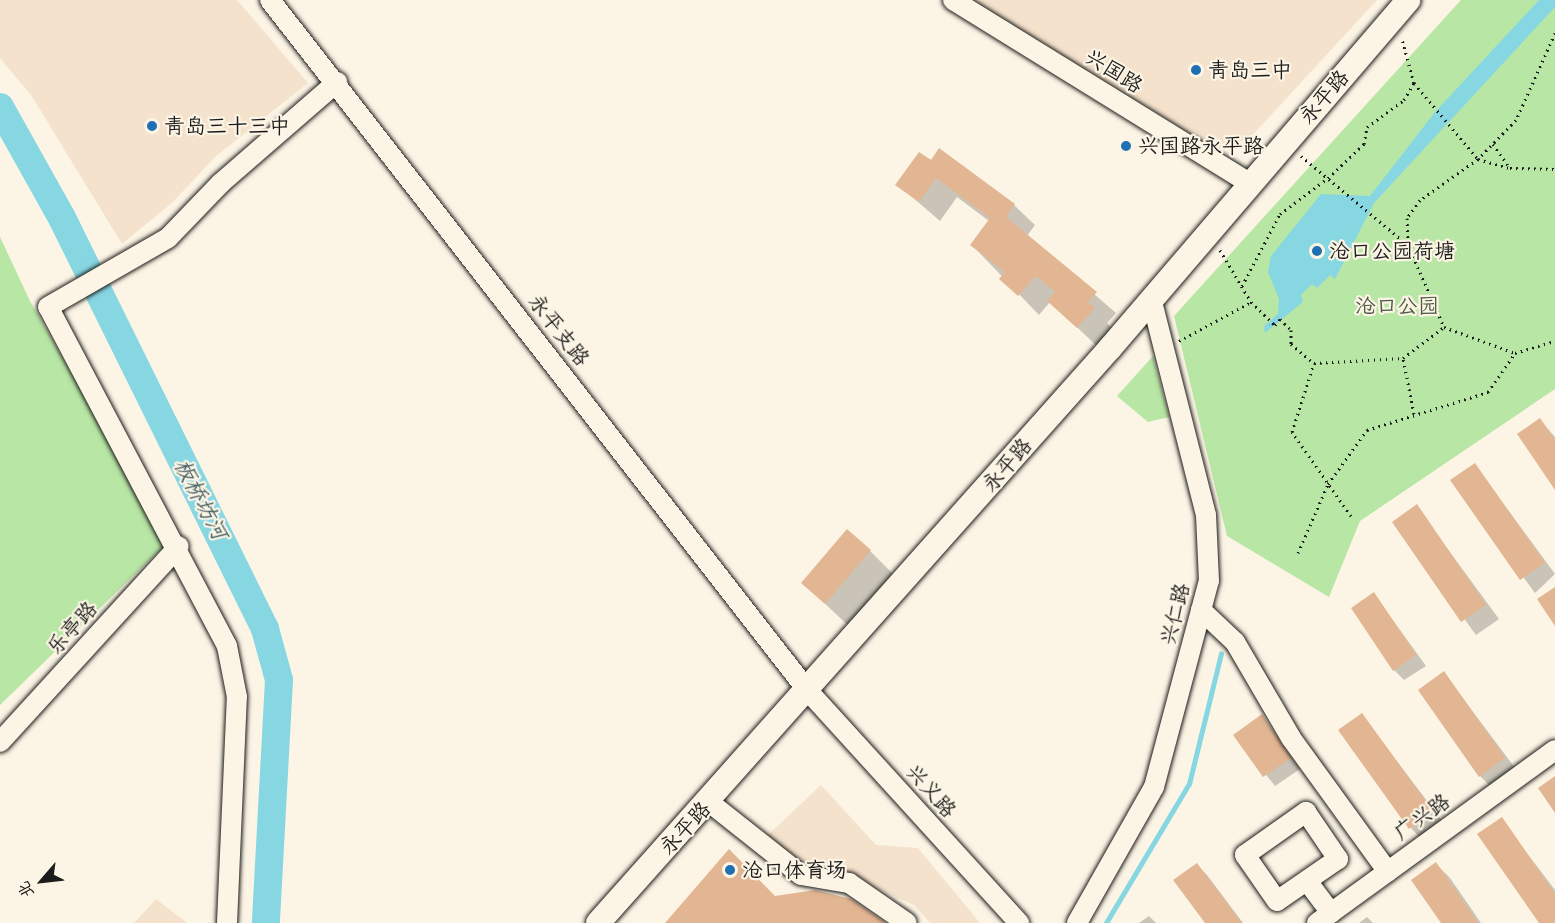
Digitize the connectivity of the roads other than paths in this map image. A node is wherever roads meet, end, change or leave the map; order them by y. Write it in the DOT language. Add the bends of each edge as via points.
graph roads {
  1 [pos="270,0"];
  2 [pos="953,0"];
  3 [pos="1402,7"];
  4 [pos="337,82"];
  5 [pos="1249,183"];
  6 [pos="1151,298"];
  7 [pos="179,546"];
  8 [pos="1201,610"];
  9 [pos="808,691"];
  10 [pos="0,742"];
  11 [pos="1555,750"];
  12 [pos="709,802"];
  13 [pos="1388,872"];
  14 [pos="1307,880"];
  15 [pos="1324,918"];
  16 [pos="226,923"];
  17 [pos="598,923"];
  18 [pos="907,923"];
  19 [pos="1019,923"];
  20 [pos="1077,923"];
  1 -- 4 [label="street, 永平支路"];
  2 -- 5 [label="street, 兴国路"];
  3 -- 5 [label="main road, 永平路"];
  4 -- 7 [label="street" via="221,183 168,238 48,307"];
  4 -- 9 [label="street, 永平支路"];
  5 -- 6 [label="main road, 永平路"];
  6 -- 8 [label="street, 兴仁路" via="1207,525 1209,582"];
  6 -- 9 [label="main road, 永平路"];
  7 -- 10 [label="street, 乐亭路"];
  7 -- 16 [label="street" via="227,646 237,697"];
  8 -- 13 [label="street" via="1235,642 1291,738"];
  8 -- 20 [label="street, 兴仁路" via="1154,787"];
  9 -- 12 [label="main road, 永平路"];
  9 -- 19 [label="street, 兴义路"];
  11 -- 13 [label="street, 广兴路"];
  12 -- 17 [label="main road, 永平路"];
  12 -- 18 [label="street" via="801,875 849,883"];
  13 -- 15 [label="street, 广兴路"];
  14 -- 14 [label="street" via="1338,859 1306,813 1245,855 1277,902"];
  14 -- 15 [label="street"];
}
